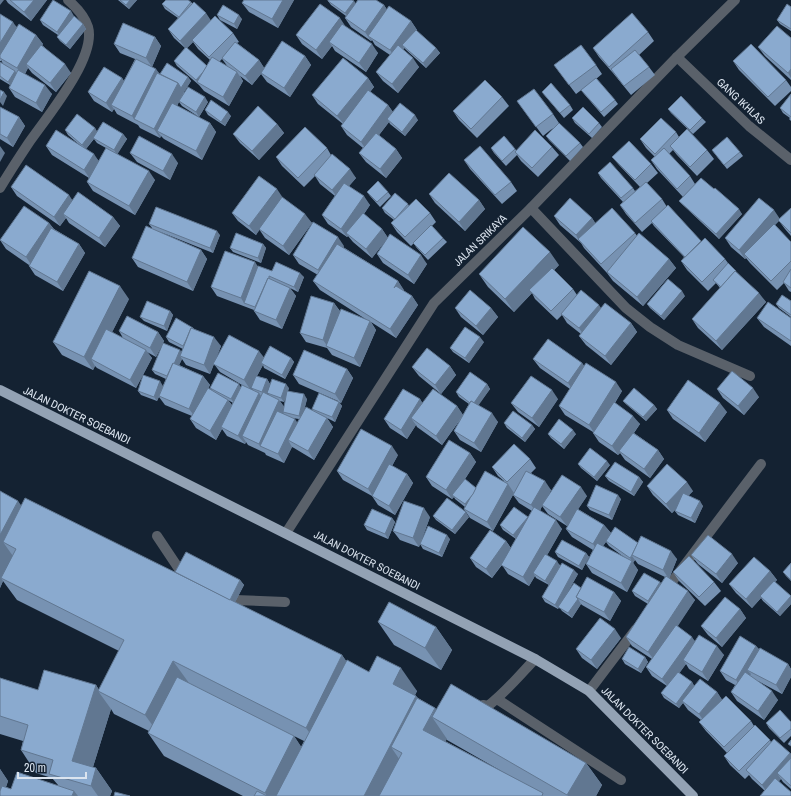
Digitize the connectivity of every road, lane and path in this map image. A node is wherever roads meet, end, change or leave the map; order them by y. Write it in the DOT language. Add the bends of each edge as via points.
graph roads {
  1 [pos="68,0"];
  2 [pos="735,0"];
  3 [pos="677,57"];
  4 [pos="791,160"];
  5 [pos="0,188"];
  6 [pos="531,208"];
  7 [pos="750,376"];
  8 [pos="0,390"];
  9 [pos="761,464"];
  10 [pos="286,533"];
  11 [pos="157,536"];
  12 [pos="181,572"];
  13 [pos="661,596"];
  14 [pos="235,600"];
  15 [pos="285,602"];
  16 [pos="642,622"];
  17 [pos="535,659"];
  18 [pos="589,691"];
  19 [pos="497,699"];
  20 [pos="483,705"];
  21 [pos="621,780"];
  22 [pos="693,796"];
  1 -- 5 [label="street" via="88,28 82,62"];
  2 -- 3 [label="street, JALAN SRIKAYA"];
  3 -- 4 [label="street, GANG IKHLAS" via="749,126"];
  3 -- 6 [label="street, JALAN SRIKAYA"];
  6 -- 7 [label="street" via="626,308 650,327 678,345"];
  6 -- 10 [label="street, JALAN SRIKAYA" via="434,303"];
  8 -- 10 [label="main road, JALAN DOKTER SOEBANDI"];
  9 -- 13 [label="street"];
  10 -- 17 [label="main road, JALAN DOKTER SOEBANDI"];
  11 -- 12 [label="street"];
  14 -- 15 [label="street"];
  16 -- 18 [label="street"];
  17 -- 18 [label="main road, JALAN DOKTER SOEBANDI"];
  17 -- 19 [label="street"];
  18 -- 22 [label="main road, JALAN DOKTER SOEBANDI"];
  19 -- 20 [label="street" via="488,706"];
  19 -- 21 [label="street"];
}
